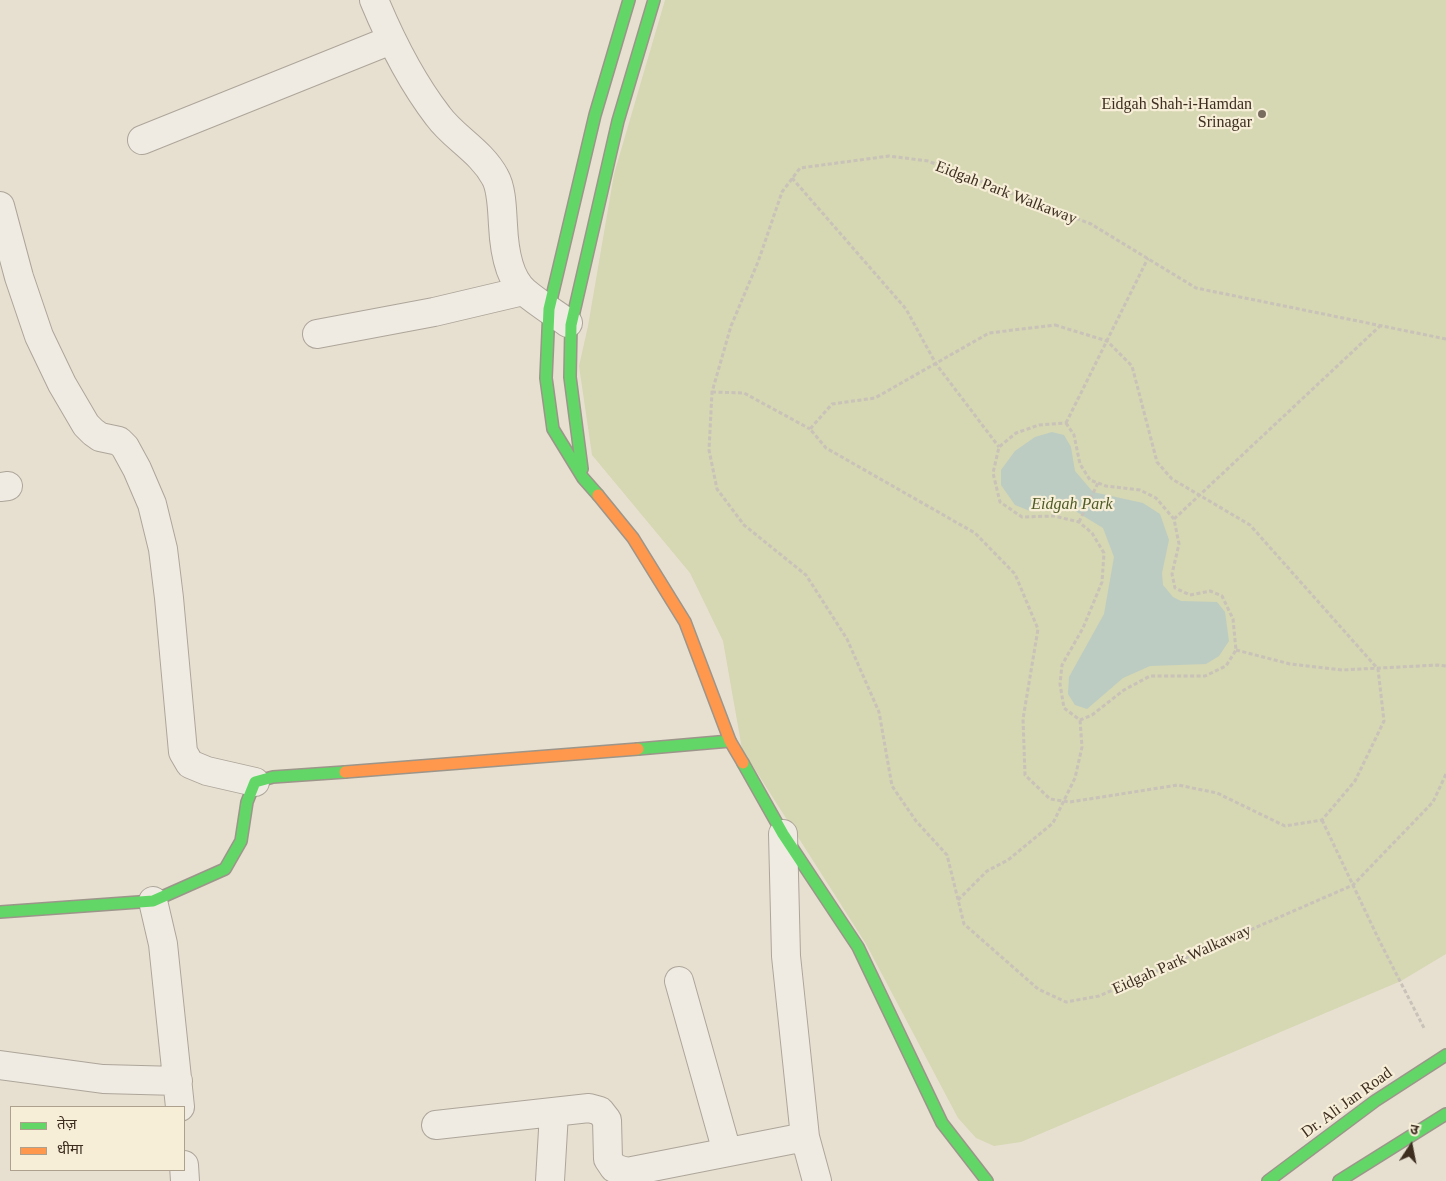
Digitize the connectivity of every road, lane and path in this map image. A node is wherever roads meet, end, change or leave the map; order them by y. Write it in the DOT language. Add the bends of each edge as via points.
graph roads {
  1 [pos="374,0"];
  2 [pos="629,0"];
  3 [pos="654,0"];
  4 [pos="391,40"];
  5 [pos="142,140"];
  6 [pos="792,178"];
  7 [pos="0,206"];
  8 [pos="1148,258"];
  9 [pos="523,291"];
  10 [pos="549,309"];
  11 [pos="571,325"];
  12 [pos="1381,325"];
  13 [pos="317,334"];
  14 [pos="1446,339"];
  15 [pos="1107,340"];
  16 [pos="936,364"];
  17 [pos="712,392"];
  18 [pos="1066,423"];
  19 [pos="810,429"];
  20 [pos="999,447"];
  21 [pos="583,478"];
  22 [pos="1098,483"];
  23 [pos="1200,495"];
  24 [pos="1174,519"];
  25 [pos="1079,522"];
  26 [pos="1236,650"];
  27 [pos="1446,666"];
  28 [pos="1378,669"];
  29 [pos="1080,720"];
  30 [pos="730,741"];
  31 [pos="1446,774"];
  32 [pos="255,782"];
  33 [pos="1063,801"];
  34 [pos="1322,820"];
  35 [pos="783,834"];
  36 [pos="1353,885"];
  37 [pos="958,900"];
  38 [pos="153,901"];
  39 [pos="0,912"];
  40 [pos="679,981"];
  41 [pos="1424,1028"];
  42 [pos="1446,1054"];
  43 [pos="0,1064"];
  44 [pos="179,1094"];
  45 [pos="554,1113"];
  46 [pos="1446,1114"];
  47 [pos="436,1125"];
  48 [pos="805,1137"];
  49 [pos="727,1152"];
  50 [pos="550,1181"];
  51 [pos="817,1181"];
  52 [pos="987,1181"];
  53 [pos="1268,1181"];
  54 [pos="1339,1181"];
  1 -- 4 [label="street"];
  2 -- 10 [label="street" via="595,115"];
  3 -- 11 [label="street" via="618,121"];
  4 -- 5 [label="street"];
  4 -- 9 [label="street" via="439,118 478,154 496,177 502,206 503,240 511,271"];
  6 -- 8 [label="path, Eidgah Park Walkaway" via="800,168 889,156 928,162 1091,224"];
  6 -- 16 [label="path" via="906,310"];
  6 -- 17 [label="path, Eidgah Park Walkaway" via="782,192 731,326"];
  7 -- 32 [label="street" via="39,336 62,384 93,432 119,441 125,447 152,504 170,598 183,752 190,764"];
  8 -- 12 [label="path, Eidgah Park Walkaway" via="1196,288"];
  8 -- 15 [label="path"];
  9 -- 10 [label="street"];
  9 -- 13 [label="street"];
  10 -- 11 [label="street"];
  10 -- 21 [label="street" via="546,378 553,429"];
  11 -- 21 [label="street" via="570,377"];
  12 -- 14 [label="path, Eidgah Park Walkaway"];
  12 -- 23 [label="path"];
  15 -- 16 [label="path" via="1055,325 990,333"];
  15 -- 18 [label="path"];
  15 -- 23 [label="path" via="1132,366 1157,462 1172,479"];
  16 -- 19 [label="path" via="876,398 832,404"];
  16 -- 20 [label="path"];
  17 -- 19 [label="path" via="744,393"];
  17 -- 37 [label="path, Eidgah Park Walkaway" via="709,450 718,489 744,525 806,575 847,639 879,712 892,786 916,821 947,855"];
  18 -- 20 [label="path" via="1038,425 1016,433"];
  18 -- 22 [label="path" via="1074,435 1080,464 1090,480"];
  19 -- 33 [label="path" via="826,448 974,533 1015,574 1038,629 1023,719 1025,775 1050,799"];
  20 -- 25 [label="path" via="993,473 1000,502 1022,517 1054,516"];
  21 -- 30 [label="street" via="633,538 685,622"];
  22 -- 24 [label="path" via="1140,490 1156,498"];
  22 -- 25 [label="path"];
  23 -- 24 [label="path"];
  23 -- 28 [label="path" via="1250,525"];
  24 -- 26 [label="path" via="1179,544 1172,574 1174,588 1190,595 1210,591 1222,596 1234,619"];
  25 -- 29 [label="path" via="1092,533 1104,553 1102,582 1083,628 1062,665 1060,684 1064,708"];
  26 -- 28 [label="path" via="1290,664 1342,670"];
  26 -- 29 [label="path" via="1226,666 1205,676 1150,676"];
  27 -- 28 [label="path"];
  28 -- 34 [label="path" via="1384,721 1355,781"];
  29 -- 33 [label="path" via="1082,748 1075,778"];
  30 -- 32 [label="street" via="273,776"];
  30 -- 35 [label="street"];
  31 -- 36 [label="path, Eidgah Park Walkaway" via="1433,802"];
  32 -- 38 [label="street" via="241,841 225,869"];
  33 -- 34 [label="path" via="1178,785 1217,793 1285,826"];
  33 -- 37 [label="path" via="1052,823 1008,860 987,871"];
  34 -- 36 [label="path"];
  35 -- 48 [label="street" via="786,956"];
  35 -- 52 [label="street" via="858,947 942,1122"];
  36 -- 37 [label="path, Eidgah Park Walkaway" via="1099,996 1066,1002 1038,989 964,924"];
  36 -- 41 [label="path"];
  38 -- 39 [label="street"];
  38 -- 44 [label="street" via="163,944"];
  40 -- 49 [label="street"];
  42 -- 53 [label="street, Dr. Ali Jan Road" via="1375,1101"];
  43 -- 44 [label="street"];
  45 -- 47 [label="street"];
  45 -- 49 [label="street" via="589,1108 600,1111 607,1120 608,1159 614,1168 627,1172"];
  45 -- 50 [label="street"];
  46 -- 54 [label="street"];
  48 -- 49 [label="street"];
  48 -- 51 [label="street"];
}
